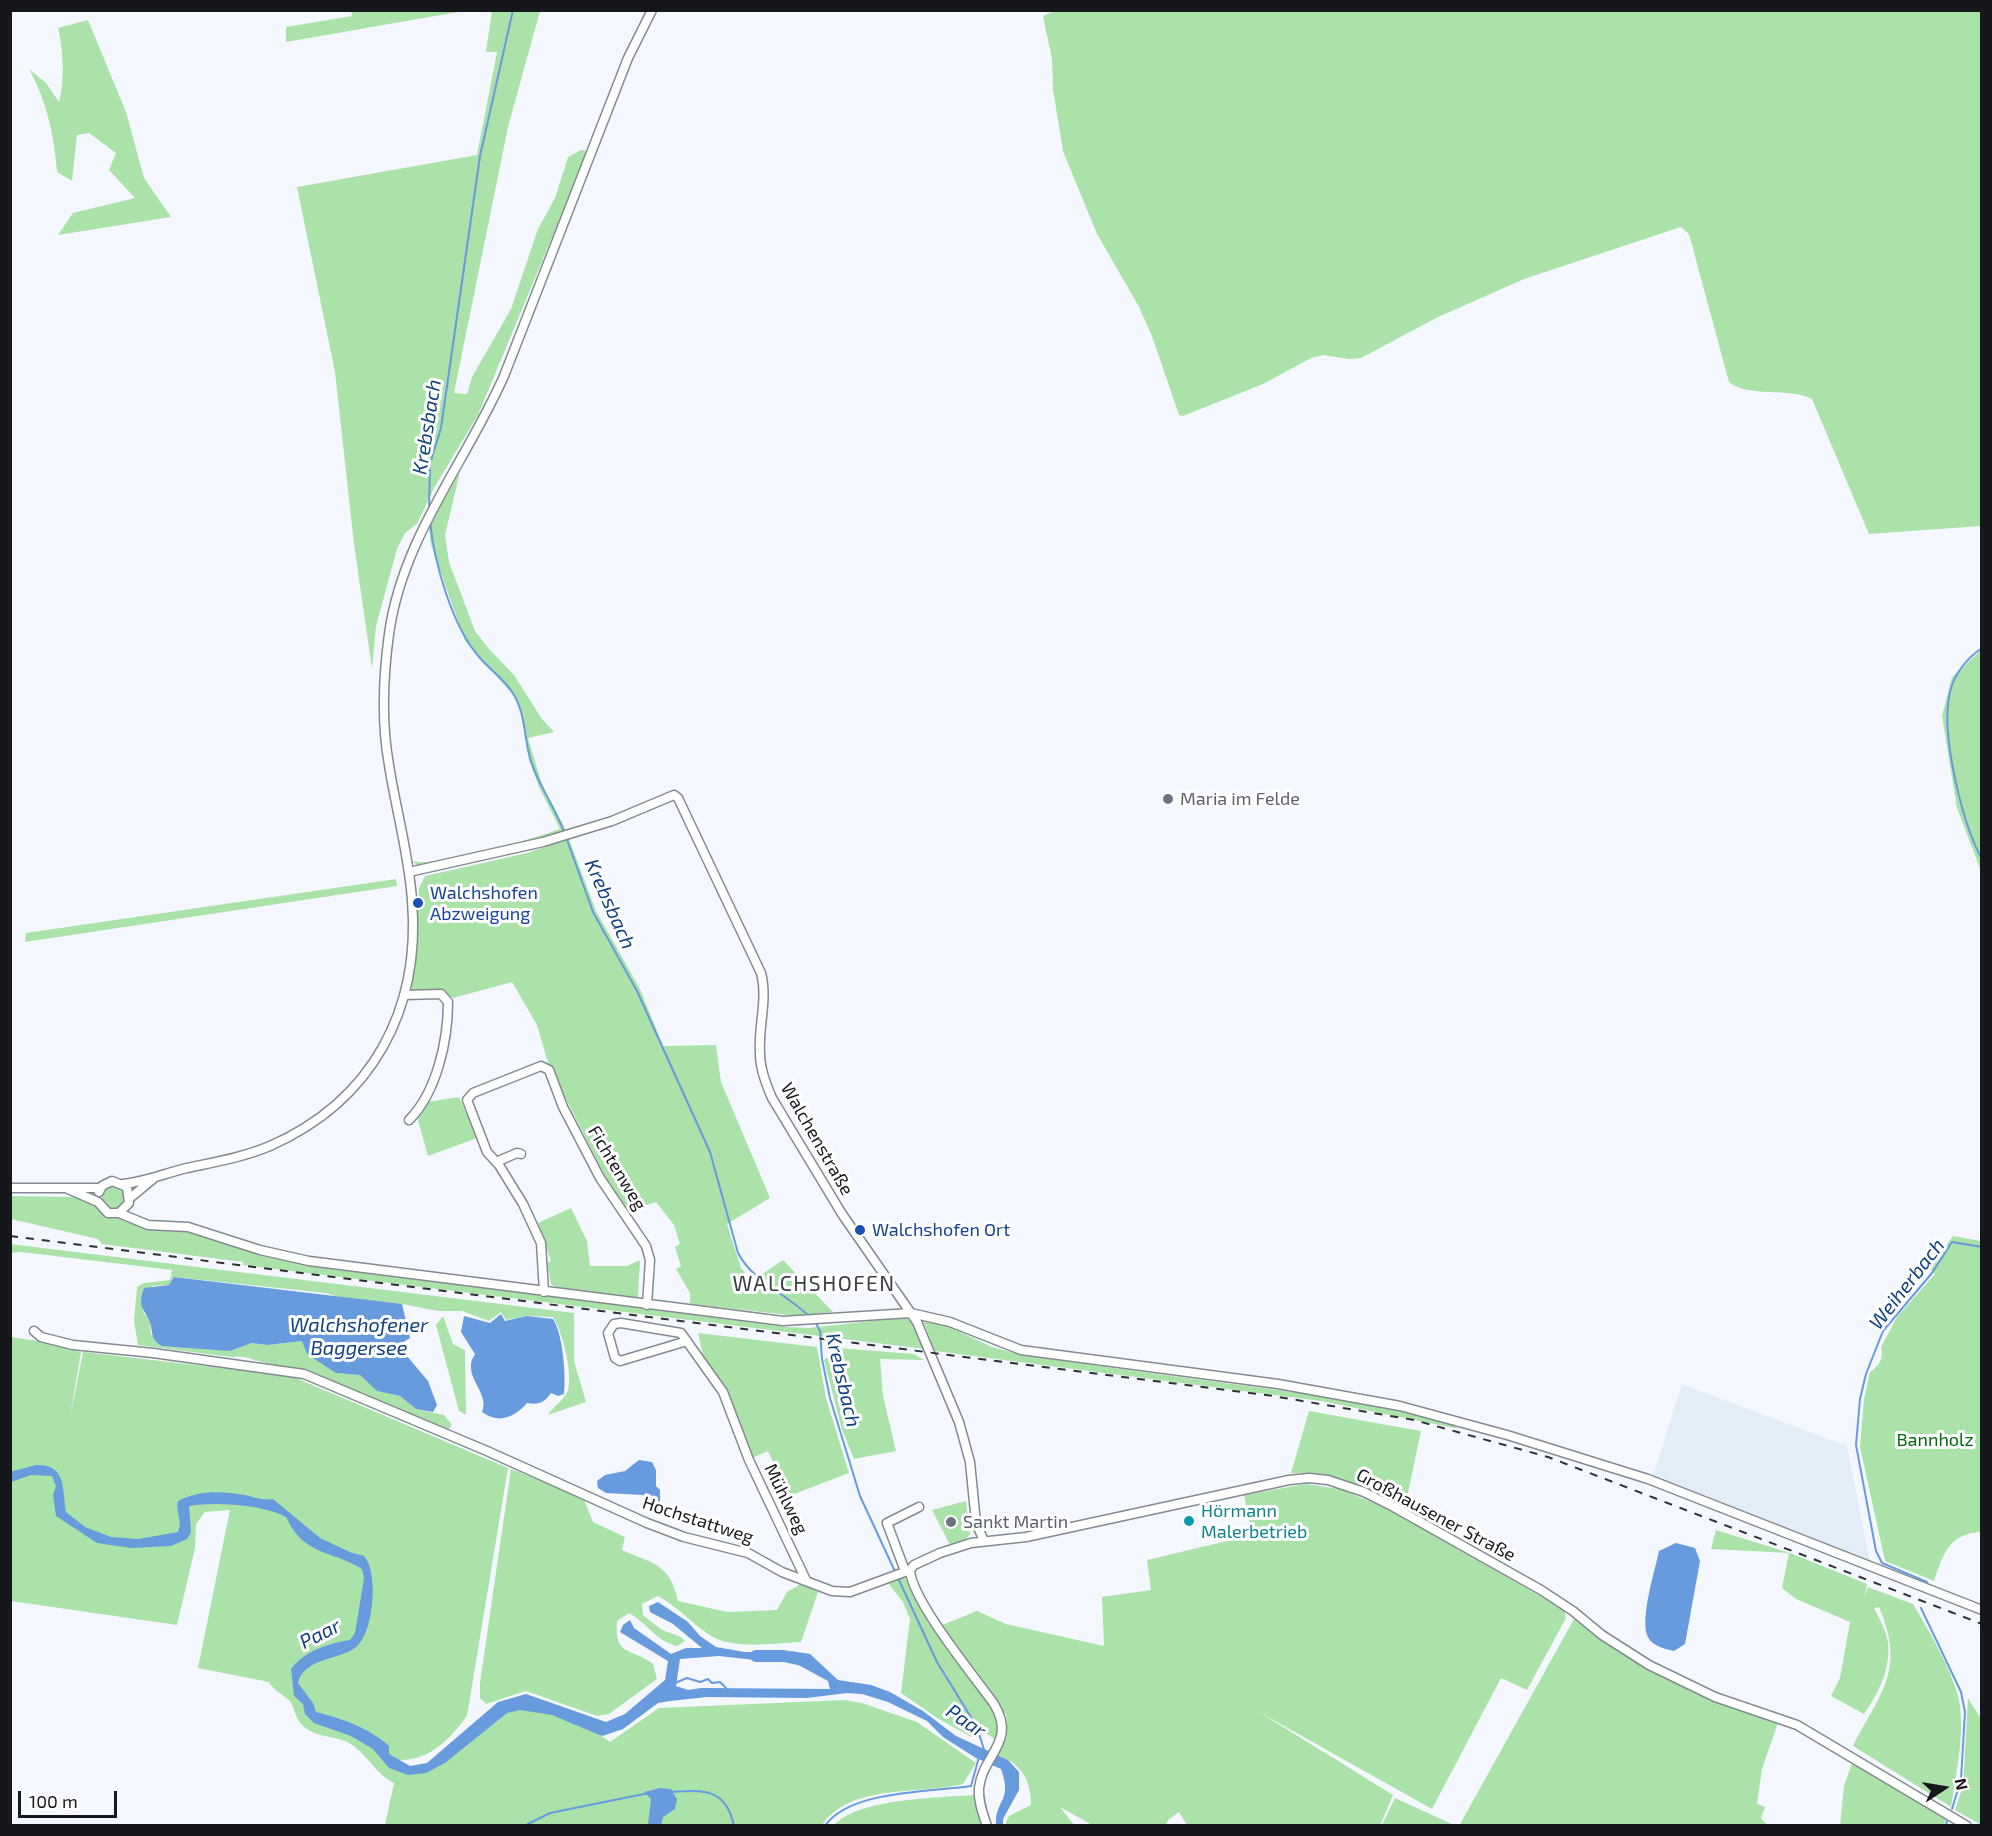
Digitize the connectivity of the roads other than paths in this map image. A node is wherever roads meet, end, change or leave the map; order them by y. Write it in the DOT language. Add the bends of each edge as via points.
graph roads {
  1 [pos="651,10"];
  2 [pos="409,872"];
  3 [pos="404,995"];
  4 [pos="409,1120"];
  5 [pos="521,1154"];
  6 [pos="496,1162"];
  7 [pos="158,1175"];
  8 [pos="123,1184"];
  9 [pos="10,1188"];
  10 [pos="101,1188"];
  11 [pos="68,1189"];
  12 [pos="130,1200"];
  13 [pos="98,1202"];
  14 [pos="118,1213"];
  15 [pos="143,1222"];
  16 [pos="544,1292"];
  17 [pos="647,1305"];
  18 [pos="911,1312"];
  19 [pos="34,1331"];
  20 [pos="687,1341"];
  21 [pos="919,1507"];
  22 [pos="976,1523"];
  23 [pos="984,1541"];
  24 [pos="975,1542"];
  25 [pos="905,1571"];
  26 [pos="806,1580"];
  27 [pos="1982,1610"];
  28 [pos="987,1826"];
  29 [pos="1967,1826"];
  1 -- 2 [label="street" via="628,58 495,397 437,497 396,601 383,684 388,765"];
  2 -- 3 [label="street" via="413,942"];
  2 -- 18 [label="street, Walchenstraße" via="525,848 674,795 681,801 761,973 765,993 759,1052 772,1098 842,1214"];
  3 -- 4 [label="street" via="441,994 448,1002 434,1079"];
  3 -- 7 [label="street" via="390,1037 374,1065 322,1116 259,1150"];
  5 -- 6 [label="street"];
  6 -- 16 [label="street" via="523,1204 541,1243"];
  6 -- 17 [label="street, Fichtenweg" via="487,1152 467,1105 467,1096 541,1066 549,1070 563,1107 600,1178 646,1246 650,1260"];
  7 -- 8 [label="street"];
  7 -- 12 [label="street"];
  8 -- 10 [label="street" via="112,1181"];
  8 -- 12 [label="street"];
  9 -- 11 [label="street"];
  10 -- 11 [label="street"];
  10 -- 13 [label="street"];
  11 -- 13 [label="street"];
  12 -- 14 [label="street"];
  12 -- 15 [label="street"];
  13 -- 14 [label="street" via="104,1210"];
  14 -- 15 [label="street"];
  15 -- 16 [label="street" via="188,1227 300,1260"];
  16 -- 17 [label="street"];
  17 -- 18 [label="street" via="783,1321"];
  18 -- 22 [label="street, Walchenstraße" via="959,1422 970,1462"];
  18 -- 27 [label="street" via="950,1322 1021,1350 1278,1384 1452,1419 1648,1479"];
  19 -- 26 [label="street, Hochstattweg" via="41,1337 74,1346 304,1374 647,1523 748,1553"];
  20 -- 20 [label="street, Mühlweg" via="675,1330 621,1323 614,1324 608,1333 618,1361"];
  20 -- 26 [label="street, Mühlweg" via="723,1392 750,1462"];
  21 -- 25 [label="street" via="887,1523"];
  22 -- 23 [label="street, Walchenstraße"];
  22 -- 24 [label="street, Walchenstraße"];
  23 -- 24 [label="street, Großhausener Straße"];
  23 -- 29 [label="street, Großhausener Straße" via="1007,1541 1289,1480 1328,1480 1392,1506 1541,1590 1649,1665 1813,1734"];
  24 -- 25 [label="street" via="940,1553"];
  25 -- 26 [label="street" via="860,1590 840,1593"];
  25 -- 28 [label="street" via="999,1713 1003,1727 998,1746 979,1788"];
}
